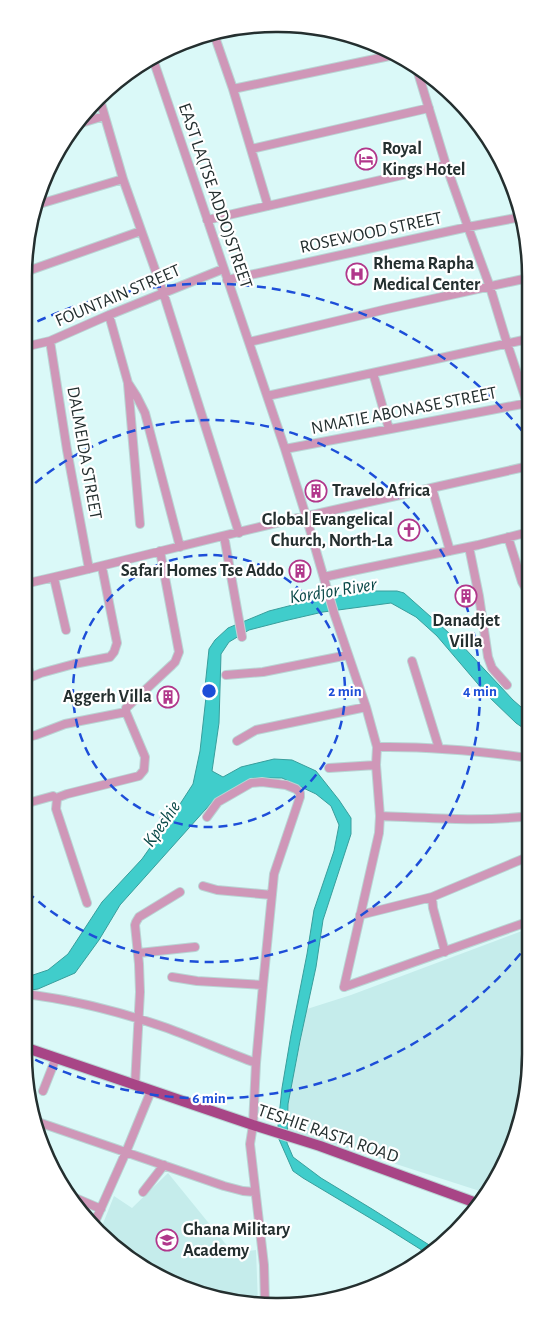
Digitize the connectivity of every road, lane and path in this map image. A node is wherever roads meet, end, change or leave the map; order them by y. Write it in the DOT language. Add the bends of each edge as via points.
graph roads {
  1 [pos="217,40"];
  2 [pos="383,57"];
  3 [pos="155,65"];
  4 [pos="420,79"];
  5 [pos="234,89"];
  6 [pos="102,107"];
  7 [pos="429,108"];
  8 [pos="104,116"];
  9 [pos="89,121"];
  10 [pos="251,149"];
  11 [pos="446,165"];
  12 [pos="123,179"];
  13 [pos="44,203"];
  14 [pos="268,206"];
  15 [pos="514,218"];
  16 [pos="208,220"];
  17 [pos="468,227"];
  18 [pos="141,231"];
  19 [pos="32,269"];
  20 [pos="223,269"];
  21 [pos="522,279"];
  22 [pos="227,280"];
  23 [pos="490,287"];
  24 [pos="163,292"];
  25 [pos="109,314"];
  26 [pos="522,340"];
  27 [pos="50,341"];
  28 [pos="250,342"];
  29 [pos="507,344"];
  30 [pos="32,346"];
  31 [pos="373,373"];
  32 [pos="128,383"];
  33 [pos="522,387"];
  34 [pos="267,396"];
  35 [pos="522,405"];
  36 [pos="389,429"];
  37 [pos="285,449"];
  38 [pos="522,468"];
  39 [pos="432,488"];
  40 [pos="306,516"];
  41 [pos="140,524"];
  42 [pos="239,532"];
  43 [pos="522,534"];
  44 [pos="224,536"];
  45 [pos="508,537"];
  46 [pos="180,547"];
  47 [pos="469,547"];
  48 [pos="160,551"];
  49 [pos="450,551"];
  50 [pos="102,567"];
  51 [pos="89,569"];
  52 [pos="324,577"];
  53 [pos="54,578"];
  54 [pos="522,582"];
  55 [pos="32,583"];
  56 [pos="66,630"];
  57 [pos="242,637"];
  58 [pos="348,655"];
  59 [pos="412,661"];
  60 [pos="226,675"];
  61 [pos="32,676"];
  62 [pos="507,685"];
  63 [pos="366,707"];
  64 [pos="126,712"];
  65 [pos="32,736"];
  66 [pos="237,741"];
  67 [pos="377,747"];
  68 [pos="440,748"];
  69 [pos="522,757"];
  70 [pos="376,765"];
  71 [pos="330,768"];
  72 [pos="56,799"];
  73 [pos="32,802"];
  74 [pos="380,816"];
  75 [pos="522,817"];
  76 [pos="207,818"];
  77 [pos="522,859"];
  78 [pos="203,886"];
  79 [pos="180,892"];
  80 [pos="272,895"];
  81 [pos="432,897"];
  82 [pos="87,903"];
  83 [pos="360,916"];
  84 [pos="522,924"];
  85 [pos="195,948"];
  86 [pos="445,952"];
  87 [pos="139,953"];
  88 [pos="172,978"];
  89 [pos="263,985"];
  90 [pos="33,995"];
  91 [pos="139,1020"];
  92 [pos="32,1050"];
  93 [pos="56,1058"];
  94 [pos="256,1063"];
  95 [pos="135,1085"];
  96 [pos="43,1091"];
  97 [pos="151,1091"];
  98 [pos="43,1123"];
  99 [pos="253,1125"];
  100 [pos="126,1152"];
  101 [pos="164,1165"];
  102 [pos="143,1192"];
  103 [pos="256,1192"];
  104 [pos="82,1201"];
  105 [pos="472,1201"];
  106 [pos="102,1209"];
  107 [pos="97,1219"];
  108 [pos="265,1297"];
  1 -- 5 [label="street"];
  2 -- 5 [label="street"];
  3 -- 16 [label="street, EAST LA(TSE ADDO)STREET"];
  4 -- 7 [label="street"];
  5 -- 10 [label="street"];
  6 -- 8 [label="street"];
  7 -- 10 [label="street"];
  7 -- 11 [label="street"];
  8 -- 9 [label="street"];
  8 -- 12 [label="street"];
  10 -- 14 [label="street"];
  11 -- 14 [label="street"];
  11 -- 17 [label="street"];
  12 -- 13 [label="street"];
  12 -- 18 [label="street"];
  14 -- 16 [label="street"];
  15 -- 17 [label="street, ROSEWOOD STREET"];
  16 -- 20 [label="street, EAST LA(TSE ADDO)STREET"];
  17 -- 22 [label="street, ROSEWOOD STREET"];
  17 -- 23 [label="street"];
  18 -- 19 [label="street"];
  18 -- 24 [label="street"];
  20 -- 22 [label="street, EAST LA(TSE ADDO)STREET"];
  20 -- 24 [label="street, FOUNTAIN STREET"];
  21 -- 23 [label="street"];
  22 -- 28 [label="street, EAST LA(TSE ADDO)STREET"];
  23 -- 28 [label="street"];
  23 -- 29 [label="street"];
  24 -- 25 [label="street, FOUNTAIN STREET"];
  24 -- 42 [label="street"];
  25 -- 27 [label="street, FOUNTAIN STREET"];
  25 -- 32 [label="street"];
  26 -- 29 [label="street"];
  27 -- 30 [label="street, FOUNTAIN STREET"];
  27 -- 51 [label="street, DALMEIDA STREET"];
  28 -- 34 [label="street, EAST LA(TSE ADDO)STREET"];
  29 -- 31 [label="street"];
  29 -- 33 [label="street"];
  31 -- 34 [label="street"];
  31 -- 36 [label="street"];
  32 -- 41 [label="street"];
  32 -- 46 [label="street" via="145,413"];
  34 -- 37 [label="street, EAST LA(TSE ADDO)STREET"];
  35 -- 36 [label="street, NMATIE ABONASE STREET"];
  36 -- 37 [label="street, NMATIE ABONASE STREET"];
  37 -- 40 [label="street, EAST LA(TSE ADDO)STREET"];
  38 -- 39 [label="street"];
  39 -- 40 [label="street"];
  39 -- 49 [label="street"];
  40 -- 42 [label="street"];
  40 -- 52 [label="street, EAST LA(TSE ADDO)STREET"];
  42 -- 44 [label="street"];
  43 -- 45 [label="street"];
  44 -- 46 [label="street"];
  44 -- 57 [label="street"];
  45 -- 47 [label="street"];
  45 -- 54 [label="street"];
  46 -- 48 [label="street"];
  47 -- 49 [label="street"];
  47 -- 62 [label="street" via="488,657 492,668"];
  48 -- 50 [label="street"];
  48 -- 64 [label="street" via="179,652 175,662 128,705"];
  49 -- 52 [label="street"];
  50 -- 51 [label="street"];
  50 -- 61 [label="street" via="117,642 114,652 110,657"];
  51 -- 53 [label="street"];
  52 -- 58 [label="street, EAST LA(TSE ADDO)STREET"];
  53 -- 55 [label="street"];
  53 -- 56 [label="street"];
  58 -- 60 [label="street" via="263,672"];
  58 -- 63 [label="street, EAST LA(TSE ADDO)STREET"];
  59 -- 68 [label="street"];
  63 -- 66 [label="street" via="256,730"];
  63 -- 67 [label="street, EAST LA(TSE ADDO)STREET"];
  64 -- 65 [label="street" via="65,724"];
  64 -- 72 [label="street" via="145,757 144,770 139,776"];
  67 -- 68 [label="street"];
  67 -- 70 [label="street, EAST LA(TSE ADDO)STREET"];
  68 -- 69 [label="street"];
  70 -- 71 [label="street"];
  70 -- 74 [label="street, EAST LA(TSE ADDO)STREET"];
  72 -- 73 [label="street" via="53,796"];
  72 -- 82 [label="street" via="56,809"];
  74 -- 75 [label="street" via="462,819"];
  74 -- 83 [label="street, EAST LA(TSE ADDO)STREET"];
  76 -- 80 [label="street" via="218,802 252,783 286,785 300,793 274,874"];
  77 -- 81 [label="street"];
  78 -- 80 [label="street"];
  79 -- 87 [label="street" via="137,919"];
  80 -- 89 [label="street"];
  81 -- 83 [label="street"];
  81 -- 86 [label="street"];
  83 -- 86 [label="street, EAST LA(TSE ADDO)STREET" via="344,987"];
  84 -- 86 [label="street"];
  85 -- 87 [label="street"];
  87 -- 91 [label="street"];
  88 -- 89 [label="street"];
  89 -- 94 [label="street"];
  90 -- 91 [label="street"];
  91 -- 94 [label="street"];
  91 -- 95 [label="street"];
  92 -- 93 [label="main road, TESHIE RASTA ROAD"];
  93 -- 95 [label="main road, TESHIE RASTA ROAD"];
  93 -- 96 [label="street"];
  94 -- 99 [label="street"];
  95 -- 97 [label="main road, TESHIE RASTA ROAD"];
  97 -- 99 [label="main road, TESHIE RASTA ROAD"];
  97 -- 100 [label="street"];
  98 -- 100 [label="street"];
  99 -- 103 [label="street" via="250,1144"];
  99 -- 105 [label="main road, TESHIE RASTA ROAD"];
  100 -- 101 [label="street"];
  100 -- 106 [label="street"];
  101 -- 102 [label="street"];
  101 -- 103 [label="street" via="224,1186"];
  103 -- 108 [label="street"];
  104 -- 106 [label="street"];
  106 -- 107 [label="street"];
}
